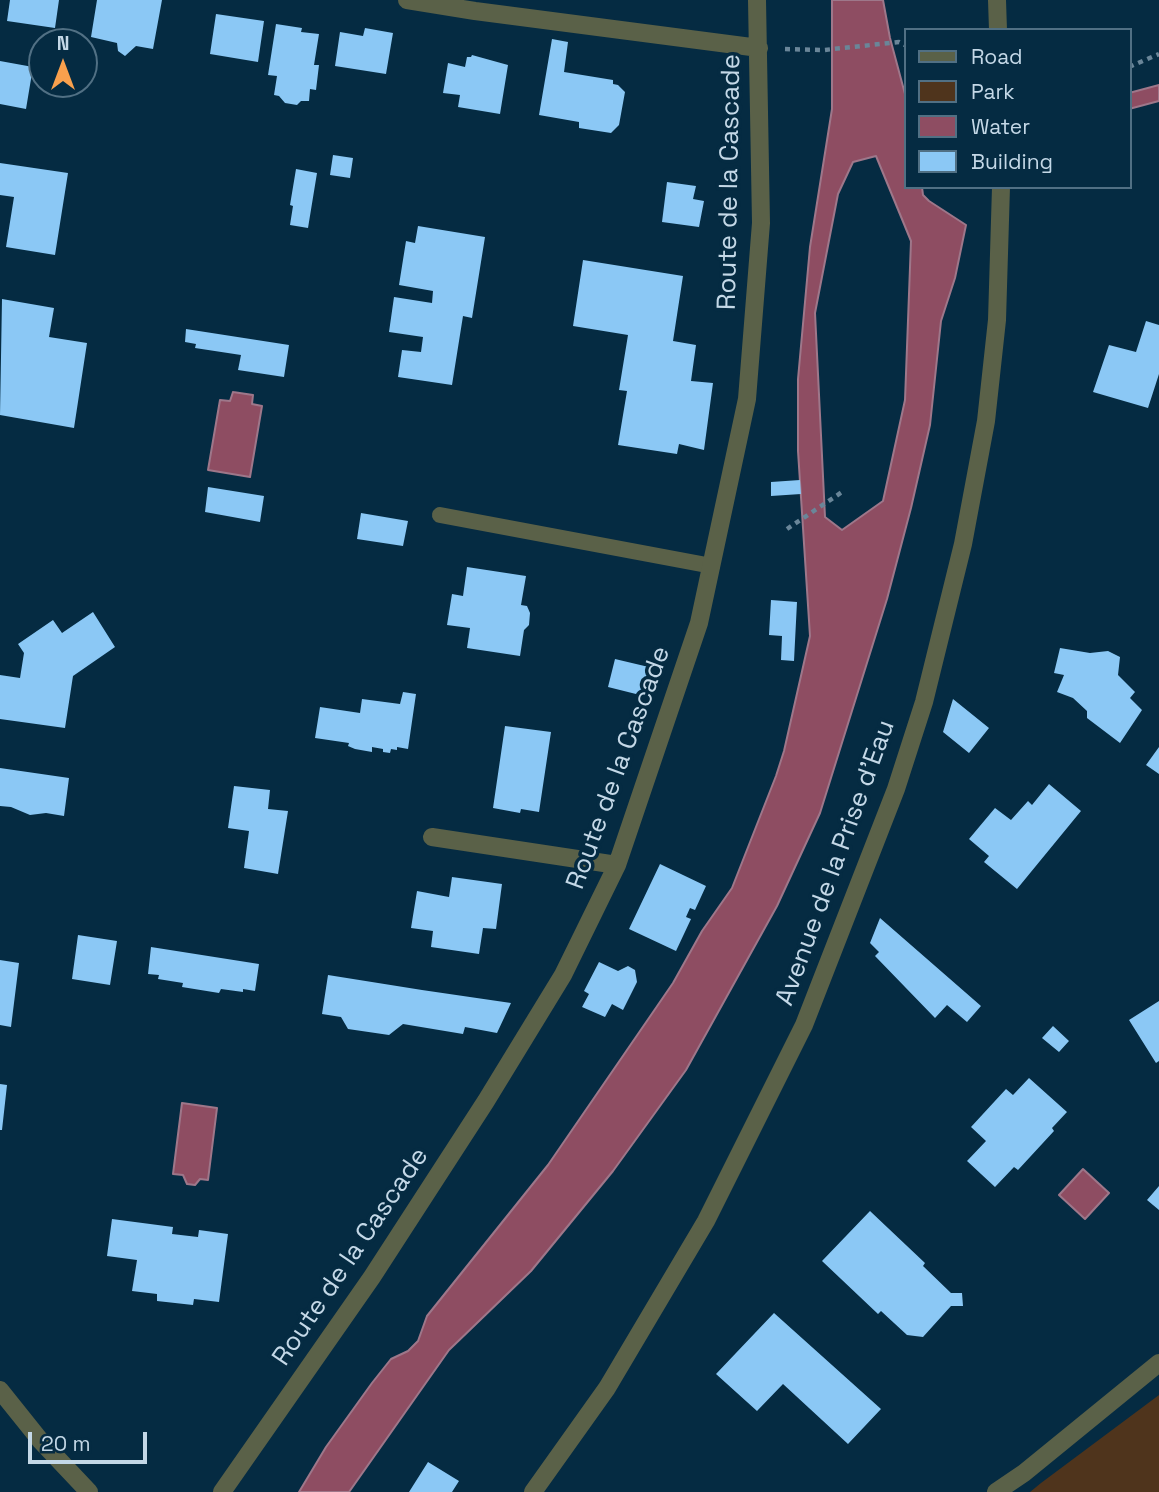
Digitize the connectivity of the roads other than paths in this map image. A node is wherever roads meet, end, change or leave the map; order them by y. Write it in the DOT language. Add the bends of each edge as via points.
graph roads {
  1 [pos="407,0"];
  2 [pos="757,0"];
  3 [pos="997,0"];
  4 [pos="998,28"];
  5 [pos="759,48"];
  6 [pos="1001,189"];
  7 [pos="440,515"];
  8 [pos="712,566"];
  9 [pos="432,837"];
  10 [pos="617,865"];
  11 [pos="1159,1363"];
  12 [pos="0,1390"];
  13 [pos="89,1492"];
  14 [pos="222,1492"];
  15 [pos="533,1492"];
  16 [pos="996,1492"];
  1 -- 5 [label="street"];
  2 -- 5 [label="street, Route de la Cascade"];
  3 -- 4 [label="street"];
  5 -- 8 [label="street, Route de la Cascade" via="761,223 747,399"];
  6 -- 15 [label="street, Avenue de la Prise d'Eau" via="997,320 986,421 959,558 896,789 804,1025 706,1221 607,1388"];
  7 -- 8 [label="lane"];
  8 -- 10 [label="street, Route de la Cascade" via="699,623"];
  9 -- 10 [label="street"];
  10 -- 14 [label="street, Route de la Cascade" via="563,975 486,1101 372,1277"];
  11 -- 16 [label="street"];
  12 -- 13 [label="street"];
}
